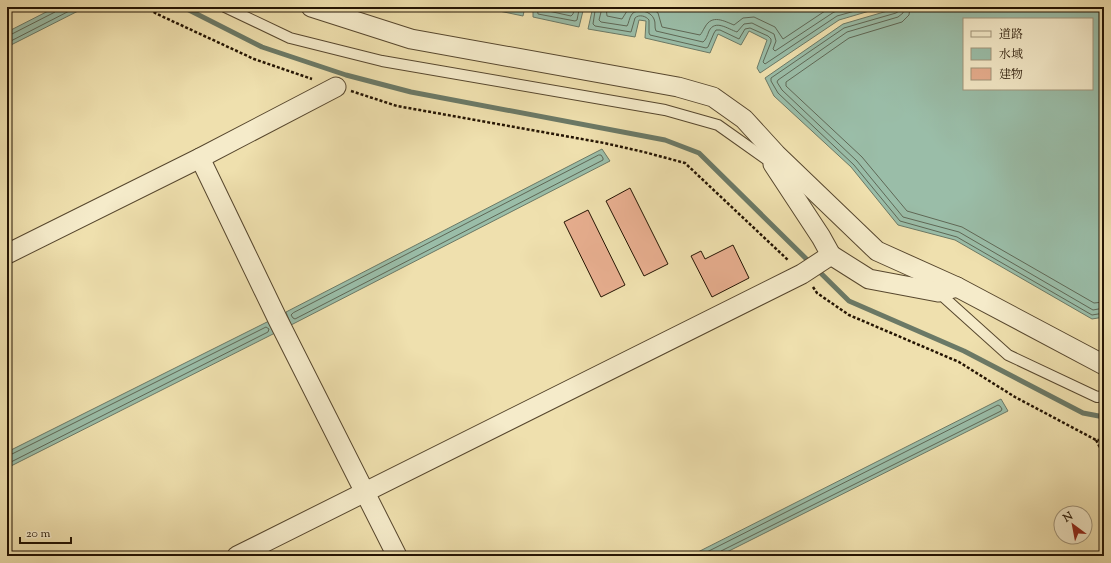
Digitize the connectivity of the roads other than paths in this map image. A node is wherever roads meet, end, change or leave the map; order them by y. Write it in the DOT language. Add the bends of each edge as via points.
graph roads {
  1 [pos="225,7"];
  2 [pos="311,7"];
  3 [pos="336,87"];
  4 [pos="200,158"];
  5 [pos="775,159"];
  6 [pos="7,254"];
  7 [pos="827,258"];
  8 [pos="957,287"];
  9 [pos="938,292"];
  10 [pos="1104,365"];
  11 [pos="1104,396"];
  12 [pos="365,491"];
  13 [pos="237,556"];
  14 [pos="397,556"];
  1 -- 5 [label="lane" via="290,38 382,62 665,110 718,125"];
  2 -- 5 [label="street" via="411,39 678,87 713,98 744,119"];
  3 -- 4 [label="street"];
  4 -- 6 [label="street"];
  4 -- 12 [label="street"];
  5 -- 7 [label="street" via="821,237"];
  5 -- 8 [label="street" via="877,251"];
  7 -- 9 [label="street" via="869,279"];
  7 -- 12 [label="street" via="802,274"];
  8 -- 9 [label="street"];
  8 -- 10 [label="street"];
  9 -- 11 [label="lane" via="1008,355 1097,397"];
  12 -- 13 [label="street"];
  12 -- 14 [label="street"];
}
